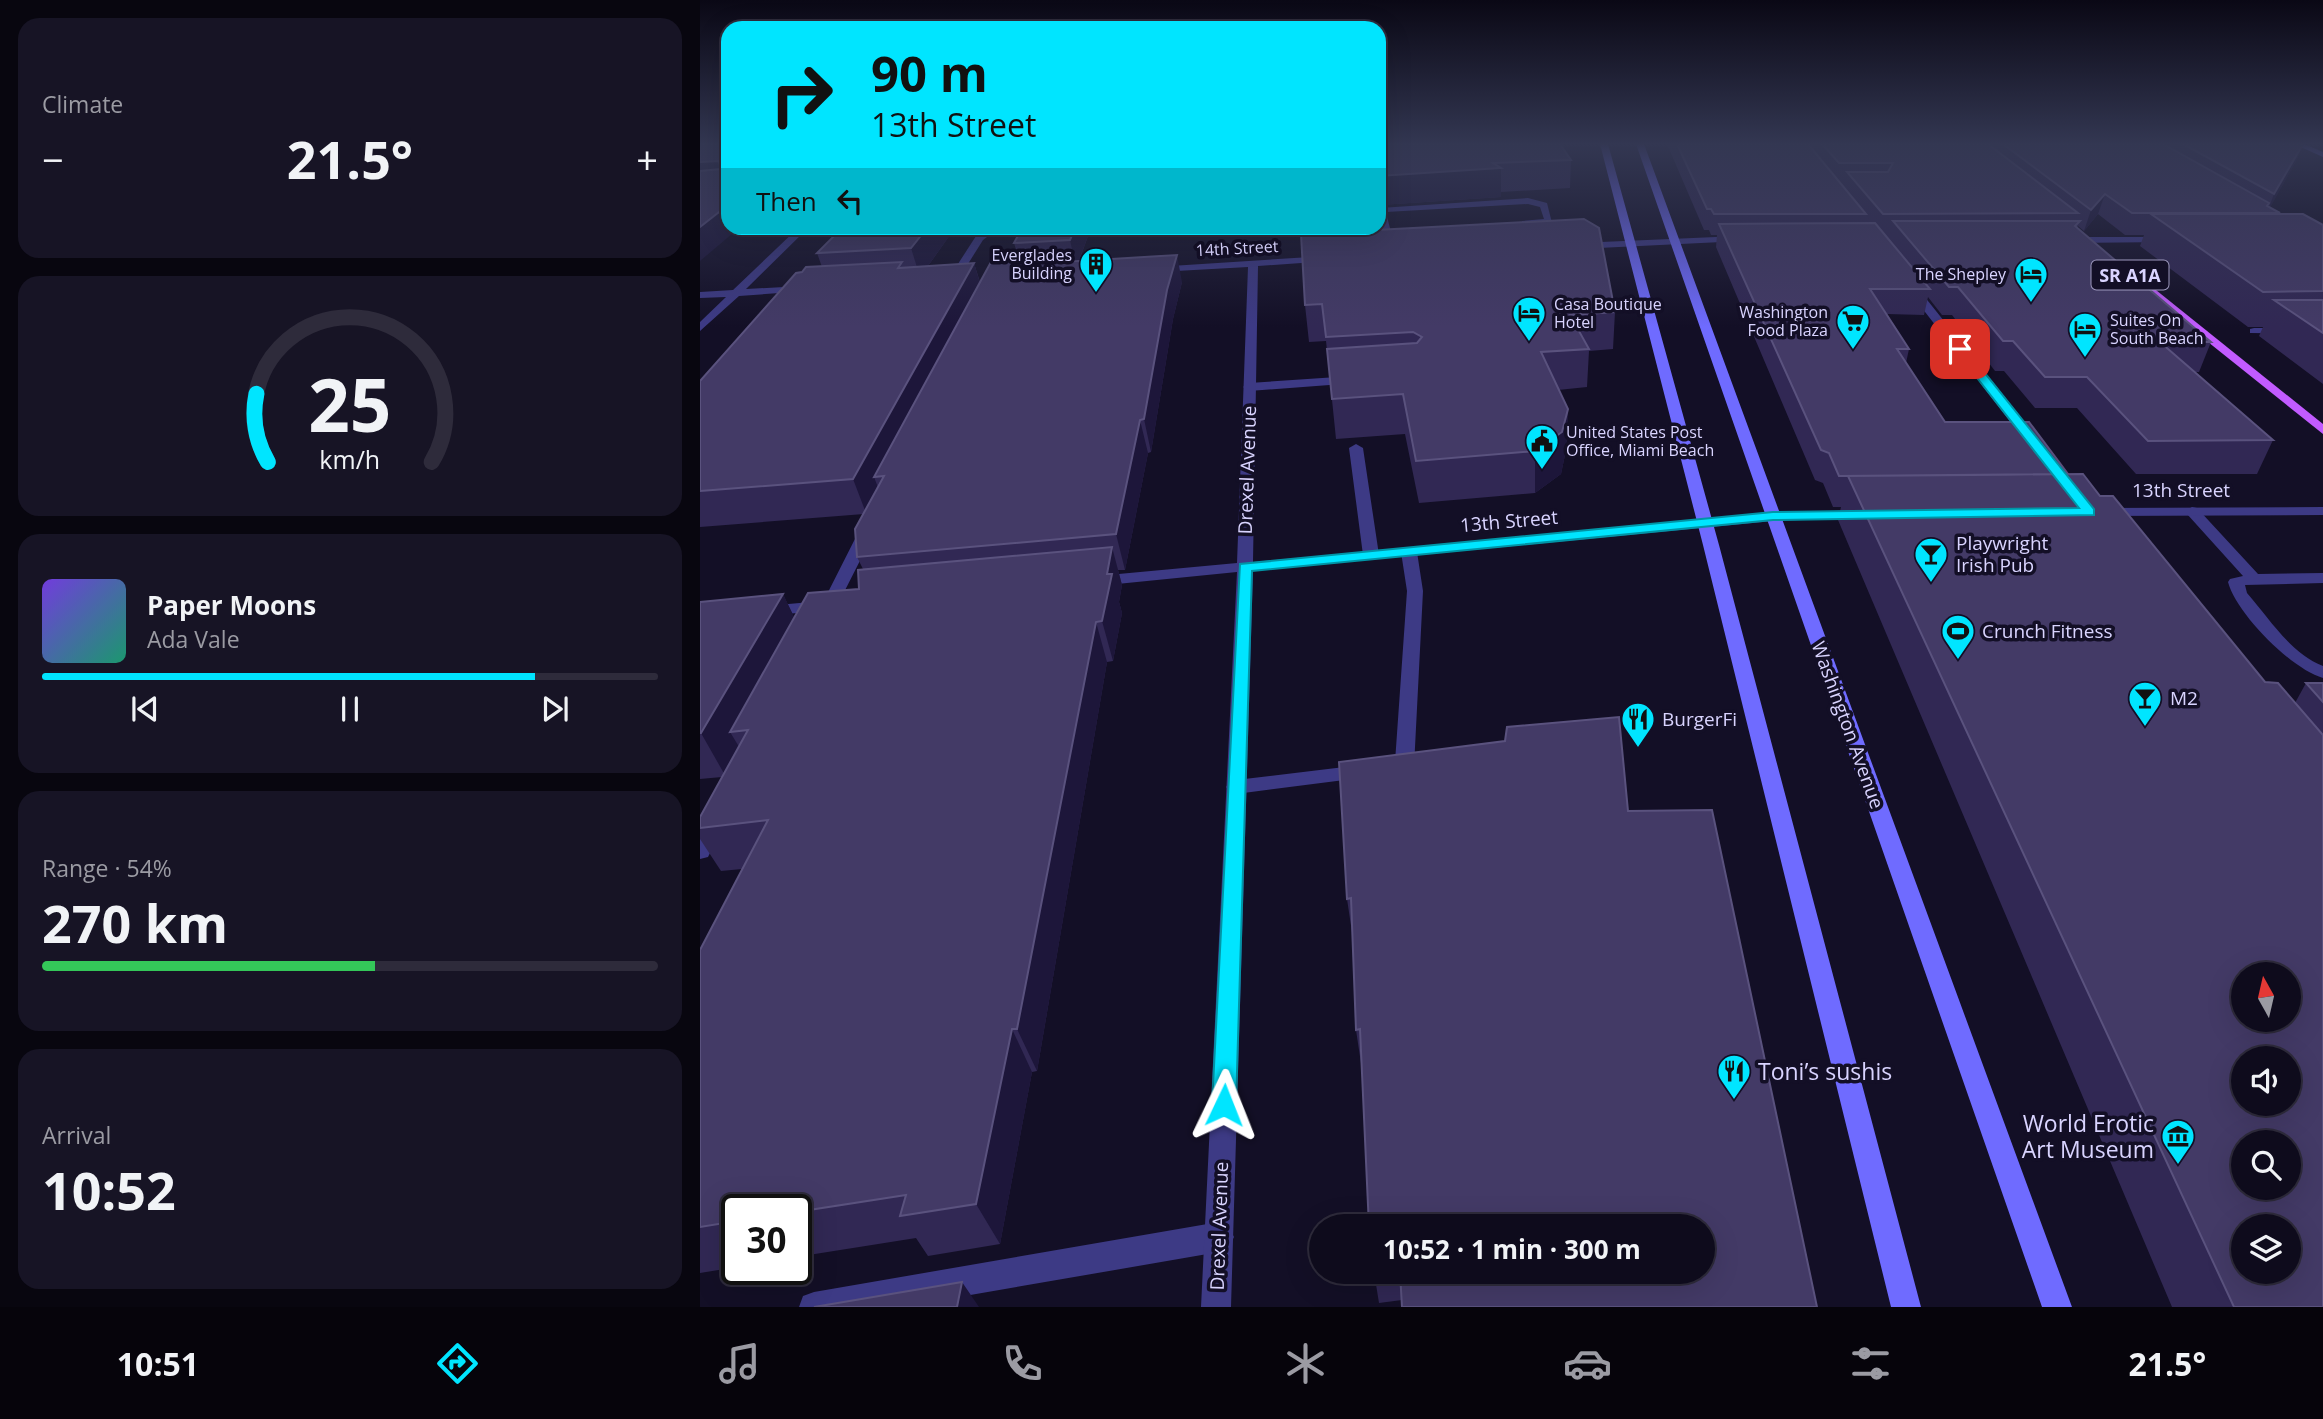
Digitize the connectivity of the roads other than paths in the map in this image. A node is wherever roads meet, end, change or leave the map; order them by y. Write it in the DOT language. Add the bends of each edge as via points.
graph roads {
  1 [pos="1450,205"];
  2 [pos="1544,205"];
  3 [pos="1620,205"];
  4 [pos="1661,205"];
  5 [pos="1386,211"];
  6 [pos="1508,224"];
  7 [pos="2069,226"];
  8 [pos="1399,230"];
  9 [pos="1386,231"];
  10 [pos="796,235"];
  11 [pos="985,235"];
  12 [pos="1386,235"];
  13 [pos="1755,239"];
  14 [pos="2056,240"];
  15 [pos="2086,240"];
  16 [pos="2175,240"];
  17 [pos="1674,241"];
  18 [pos="1630,243"];
  19 [pos="1570,246"];
  20 [pos="2101,251"];
  21 [pos="1406,255"];
  22 [pos="1379,256"];
  23 [pos="1392,256"];
  24 [pos="1341,258"];
  25 [pos="1253,263"];
  26 [pos="1147,270"];
  27 [pos="2132,276"];
  28 [pos="1905,279"];
  29 [pos="939,282"];
  30 [pos="816,288"];
  31 [pos="736,293"];
  32 [pos="700,295"];
  33 [pos="700,328"];
  34 [pos="2254,331"];
  35 [pos="2323,331"];
  36 [pos="1363,379"];
  37 [pos="1249,387"];
  38 [pos="2323,430"];
  39 [pos="1356,448"];
  40 [pos="2039,450"];
  41 [pos="2192,511"];
  42 [pos="2323,511"];
  43 [pos="1881,513"];
  44 [pos="875,516"];
  45 [pos="1773,516"];
  46 [pos="1704,523"];
  47 [pos="2104,531"];
  48 [pos="1409,552"];
  49 [pos="1371,555"];
  50 [pos="1245,568"];
  51 [pos="2323,578"];
  52 [pos="2254,579"];
  53 [pos="1076,583"];
  54 [pos="837,604"];
  55 [pos="752,612"];
  56 [pos="820,623"];
  57 [pos="2323,672"];
  58 [pos="1236,787"];
  59 [pos="719,814"];
  60 [pos="700,851"];
  61 [pos="1219,1237"];
  62 [pos="814,1307"];
  63 [pos="1216,1307"];
  64 [pos="1906,1307"];
  65 [pos="2057,1307"];
  1 -- 5 [label="street"];
  2 -- 6 [label="street" via="1549,221"];
  3 -- 18 [label="main road"];
  4 -- 17 [label="main road, Washington Avenue"];
  7 -- 15 [label="main road, SR A1A"];
  8 -- 9 [label="street"];
  10 -- 31 [label="street"];
  11 -- 29 [label="street" via="979,238 958,281"];
  12 -- 23 [label="street"];
  13 -- 17 [label="street"];
  14 -- 15 [label="street"];
  15 -- 16 [label="street"];
  15 -- 20 [label="main road, SR A1A"];
  17 -- 18 [label="street"];
  17 -- 45 [label="main road, Washington Avenue"];
  18 -- 19 [label="street"];
  18 -- 46 [label="main road"];
  21 -- 23 [label="street"];
  22 -- 23 [label="street"];
  24 -- 25 [label="street, 14th Street"];
  25 -- 26 [label="street, 14th Street"];
  25 -- 37 [label="street, Drexel Avenue"];
  27 -- 38 [label="main road, SR A1A"];
  28 -- 40 [label="street"];
  30 -- 31 [label="street"];
  31 -- 32 [label="street"];
  31 -- 33 [label="street"];
  34 -- 35 [label="street"];
  36 -- 37 [label="street"];
  37 -- 50 [label="street, Drexel Avenue"];
  39 -- 49 [label="street"];
  41 -- 42 [label="street, 13th Street"];
  41 -- 47 [label="street, 13th Street" via="2089,512"];
  41 -- 52 [label="street"];
  43 -- 45 [label="street, 13th Street"];
  44 -- 54 [label="street"];
  45 -- 46 [label="street, 13th Street"];
  45 -- 65 [label="main road, Washington Avenue"];
  46 -- 48 [label="street, 13th Street"];
  46 -- 64 [label="main road"];
  48 -- 49 [label="street, 13th Street"];
  48 -- 58 [label="street" via="1415,591 1404,767"];
  49 -- 50 [label="street, 13th Street"];
  50 -- 53 [label="street, 13th Street"];
  50 -- 58 [label="street, Drexel Avenue"];
  51 -- 52 [label="street"];
  52 -- 57 [label="street" via="2236,582 2239,594 2298,659"];
  54 -- 55 [label="street"];
  54 -- 56 [label="street"];
  58 -- 61 [label="street, Drexel Avenue"];
  59 -- 60 [label="street"];
  61 -- 62 [label="street"];
  61 -- 63 [label="street, Drexel Avenue"];
}
